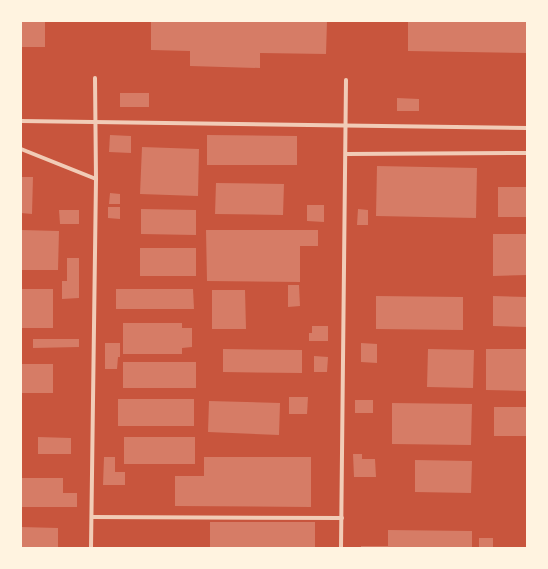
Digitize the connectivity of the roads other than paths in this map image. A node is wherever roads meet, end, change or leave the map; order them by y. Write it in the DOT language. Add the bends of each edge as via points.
graph roads {
  1 [pos="96,78"];
  2 [pos="346,80"];
  3 [pos="21,121"];
  4 [pos="96,122"];
  5 [pos="346,125"];
  6 [pos="527,128"];
  7 [pos="21,149"];
  8 [pos="527,153"];
  9 [pos="346,154"];
  10 [pos="96,179"];
  11 [pos="92,517"];
  12 [pos="342,518"];
  13 [pos="91,548"];
  14 [pos="341,548"];
  1 -- 4 [label="street"];
  2 -- 5 [label="street"];
  3 -- 4 [label="street"];
  4 -- 5 [label="street"];
  4 -- 10 [label="street"];
  5 -- 6 [label="street"];
  5 -- 9 [label="street"];
  7 -- 10 [label="street"];
  8 -- 9 [label="street"];
  9 -- 12 [label="street"];
  10 -- 11 [label="street"];
  11 -- 12 [label="street"];
  11 -- 13 [label="street"];
  12 -- 14 [label="street"];
}
